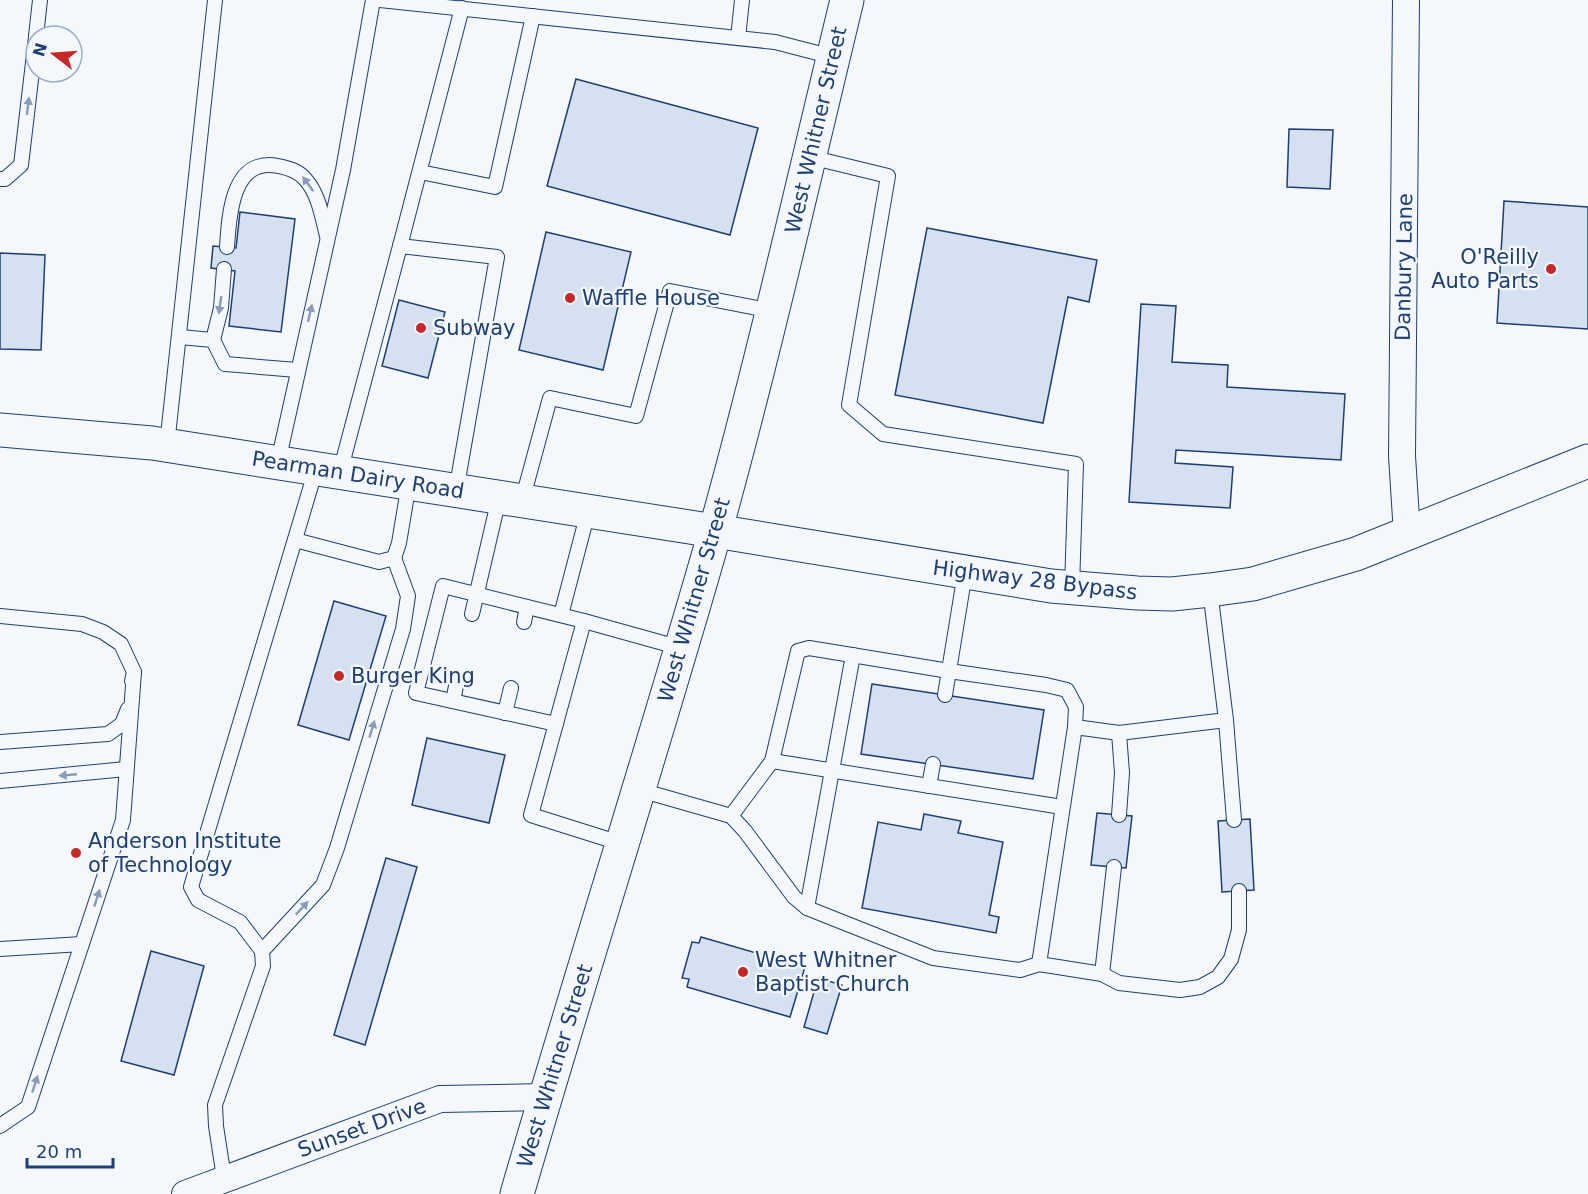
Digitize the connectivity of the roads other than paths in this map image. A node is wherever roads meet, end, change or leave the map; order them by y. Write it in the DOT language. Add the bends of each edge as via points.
graph roads {
  1 [pos="40,0"];
  2 [pos="215,0"];
  3 [pos="373,0"];
  4 [pos="380,0"];
  5 [pos="742,0"];
  6 [pos="847,0"];
  7 [pos="1406,0"];
  8 [pos="462,8"];
  9 [pos="533,16"];
  10 [pos="37,24"];
  11 [pos="738,38"];
  12 [pos="834,57"];
  13 [pos="30,84"];
  14 [pos="810,157"];
  15 [pos="420,172"];
  16 [pos="0,179"];
  17 [pos="328,238"];
  18 [pos="400,246"];
  19 [pos="226,247"];
  20 [pos="224,269"];
  21 [pos="772,311"];
  22 [pos="180,337"];
  23 [pos="213,340"];
  24 [pos="297,370"];
  25 [pos="0,430"];
  26 [pos="167,446"];
  27 [pos="1588,462"];
  28 [pos="278,463"];
  29 [pos="328,471"];
  30 [pos="409,483"];
  31 [pos="456,491"];
  32 [pos="511,500"];
  33 [pos="588,512"];
  34 [pos="715,531"];
  35 [pos="1407,534"];
  36 [pos="295,540"];
  37 [pos="394,558"];
  38 [pos="965,573"];
  39 [pos="1072,588"];
  40 [pos="1210,590"];
  41 [pos="476,594"];
  42 [pos="527,607"];
  43 [pos="472,614"];
  44 [pos="561,615"];
  45 [pos="0,616"];
  46 [pos="584,621"];
  47 [pos="524,622"];
  48 [pos="681,648"];
  49 [pos="853,655"];
  50 [pos="949,671"];
  51 [pos="134,672"];
  52 [pos="457,681"];
  53 [pos="511,688"];
  54 [pos="945,695"];
  55 [pos="453,701"];
  56 [pos="505,713"];
  57 [pos="1226,720"];
  58 [pos="556,724"];
  59 [pos="1075,727"];
  60 [pos="1119,733"];
  61 [pos="0,742"];
  62 [pos="772,760"];
  63 [pos="933,765"];
  64 [pos="126,769"];
  65 [pos="833,770"];
  66 [pos="0,781"];
  67 [pos="929,786"];
  68 [pos="640,790"];
  69 [pos="1062,807"];
  70 [pos="1119,815"];
  71 [pos="731,816"];
  72 [pos="1234,820"];
  73 [pos="623,844"];
  74 [pos="1114,867"];
  75 [pos="1239,891"];
  76 [pos="807,908"];
  77 [pos="82,944"];
  78 [pos="0,949"];
  79 [pos="262,951"];
  80 [pos="1039,964"];
  81 [pos="1102,974"];
  82 [pos="545,1097"];
  83 [pos="0,1126"];
  84 [pos="224,1178"];
  85 [pos="185,1194"];
  86 [pos="518,1194"];
  1 -- 10 [label="lane"];
  2 -- 22 [label="lane"];
  3 -- 17 [label="lane"];
  4 -- 8 [label="lane"];
  5 -- 11 [label="lane"];
  6 -- 12 [label="main road, West Whitner Street"];
  7 -- 35 [label="street, Danbury Lane" via="1402,456"];
  8 -- 9 [label="lane"];
  8 -- 15 [label="lane"];
  9 -- 11 [label="lane"];
  9 -- 15 [label="lane" via="495,187"];
  11 -- 12 [label="lane" via="775,42"];
  12 -- 14 [label="main road, West Whitner Street"];
  16 -- 13 [label="lane, one-way" via="21,165"];
  14 -- 21 [label="main road, West Whitner Street"];
  14 -- 39 [label="lane" via="888,176 849,405 883,434 1076,464"];
  15 -- 18 [label="lane"];
  17 -- 19 [label="lane, one-way" via="318,199 306,179 291,168 267,163 247,171 237,188 228,216"];
  24 -- 17 [label="lane, one-way"];
  18 -- 29 [label="lane"];
  18 -- 31 [label="lane" via="497,257"];
  20 -- 23 [label="lane, one-way" via="221,308"];
  21 -- 32 [label="lane" via="670,291 636,416 550,398"];
  21 -- 34 [label="main road, West Whitner Street"];
  22 -- 23 [label="lane"];
  22 -- 26 [label="lane"];
  23 -- 24 [label="lane" via="225,364"];
  24 -- 28 [label="lane"];
  25 -- 26 [label="main road, Pearman Dairy Road"];
  26 -- 28 [label="main road, Pearman Dairy Road"];
  27 -- 35 [label="main road, Highway 28 Bypass"];
  28 -- 29 [label="main road, Pearman Dairy Road"];
  29 -- 30 [label="main road, Pearman Dairy Road"];
  29 -- 36 [label="lane"];
  30 -- 31 [label="main road, Pearman Dairy Road"];
  30 -- 37 [label="lane"];
  31 -- 32 [label="main road, Pearman Dairy Road"];
  32 -- 33 [label="main road, Pearman Dairy Road"];
  32 -- 41 [label="lane"];
  33 -- 34 [label="main road, Pearman Dairy Road"];
  33 -- 44 [label="lane"];
  34 -- 38 [label="main road, Highway 28 Bypass"];
  34 -- 48 [label="main road, West Whitner Street"];
  35 -- 40 [label="main road, Highway 28 Bypass" via="1356,554 1253,584"];
  36 -- 37 [label="lane" via="379,562"];
  36 -- 79 [label="lane" via="191,887 198,900 240,922"];
  79 -- 37 [label="lane, one-way" via="323,885 337,848 403,629 408,596"];
  38 -- 39 [label="main road, Highway 28 Bypass"];
  38 -- 50 [label="lane"];
  39 -- 40 [label="main road, Highway 28 Bypass" via="1172,594"];
  40 -- 57 [label="lane"];
  41 -- 42 [label="lane"];
  41 -- 43 [label="lane"];
  41 -- 55 [label="lane" via="443,586 416,693"];
  42 -- 44 [label="lane"];
  42 -- 47 [label="lane"];
  44 -- 46 [label="lane"];
  45 -- 51 [label="lane" via="82,624 104,632 121,644"];
  46 -- 48 [label="lane"];
  46 -- 58 [label="lane"];
  48 -- 68 [label="main road, West Whitner Street"];
  49 -- 50 [label="lane"];
  49 -- 62 [label="lane" via="809,648 798,651"];
  49 -- 65 [label="lane"];
  50 -- 54 [label="lane"];
  50 -- 59 [label="lane" via="1067,690 1076,707"];
  51 -- 61 [label="lane" via="122,724 108,734"];
  51 -- 64 [label="lane"];
  52 -- 55 [label="lane"];
  53 -- 56 [label="lane"];
  55 -- 56 [label="lane"];
  56 -- 58 [label="lane"];
  57 -- 60 [label="lane"];
  57 -- 72 [label="lane"];
  58 -- 73 [label="lane" via="531,815"];
  59 -- 60 [label="lane"];
  59 -- 69 [label="lane"];
  60 -- 70 [label="lane"];
  62 -- 65 [label="lane"];
  62 -- 71 [label="lane"];
  63 -- 67 [label="lane"];
  64 -- 66 [label="lane, one-way"];
  77 -- 64 [label="lane, one-way" via="123,820"];
  65 -- 67 [label="lane"];
  65 -- 76 [label="lane"];
  67 -- 69 [label="lane"];
  68 -- 71 [label="lane"];
  68 -- 73 [label="main road, West Whitner Street"];
  69 -- 80 [label="lane"];
  71 -- 76 [label="lane" via="794,897"];
  73 -- 82 [label="main road, West Whitner Street"];
  74 -- 81 [label="lane"];
  75 -- 81 [label="lane" via="1239,930 1231,959 1218,976 1200,987 1180,990 1119,983"];
  76 -- 80 [label="lane" via="933,958 1020,970"];
  77 -- 78 [label="lane"];
  83 -- 77 [label="lane, one-way" via="27,1107"];
  79 -- 84 [label="lane" via="263,966 215,1105"];
  80 -- 81 [label="lane"];
  82 -- 84 [label="street, Sunset Drive" via="440,1099"];
  82 -- 86 [label="main road, West Whitner Street"];
  84 -- 85 [label="street, Sunset Drive"];
}
